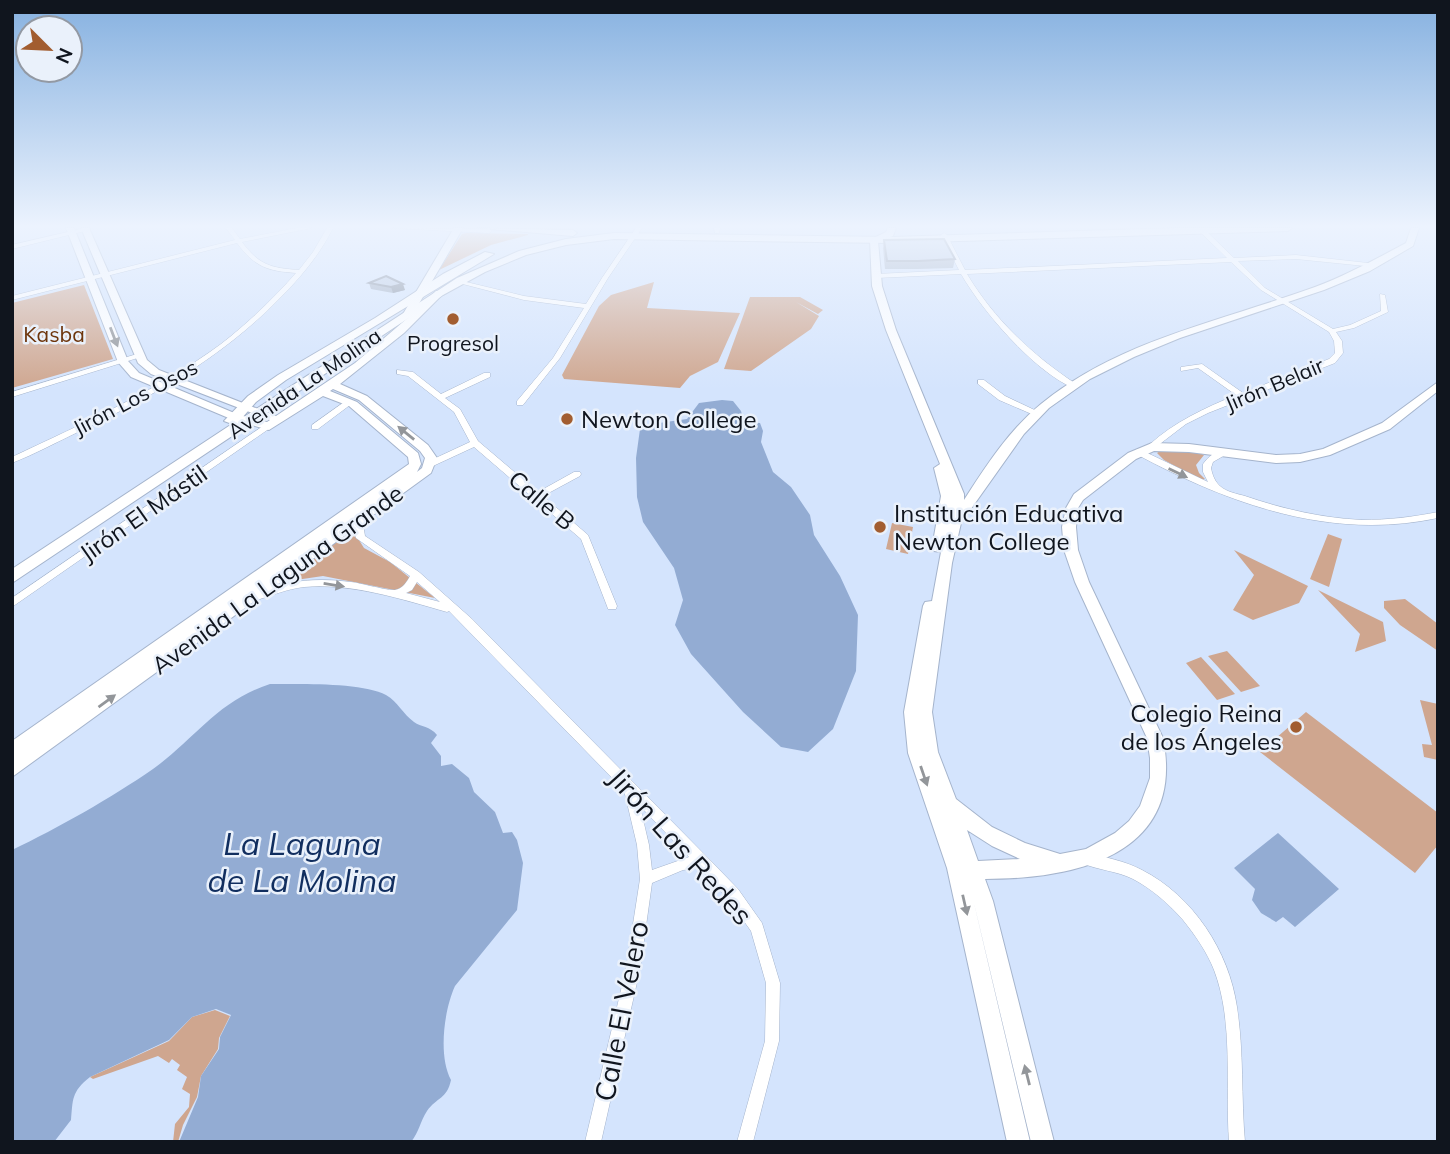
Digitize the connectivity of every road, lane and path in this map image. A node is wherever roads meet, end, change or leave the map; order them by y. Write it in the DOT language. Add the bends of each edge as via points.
graph roads {
  1 [pos="75,282"];
  2 [pos="92,282"];
  3 [pos="107,282"];
  4 [pos="292,282"];
  5 [pos="429,282"];
  6 [pos="438,282"];
  7 [pos="457,282"];
  8 [pos="604,282"];
  9 [pos="870,282"];
  10 [pos="878,282"];
  11 [pos="970,282"];
  12 [pos="1254,282"];
  13 [pos="1334,282"];
  14 [pos="425,289"];
  15 [pos="439,293"];
  16 [pos="1382,295"];
  17 [pos="12,298"];
  18 [pos="1282,303"];
  19 [pos="588,306"];
  20 [pos="408,314"];
  21 [pos="1332,331"];
  22 [pos="140,356"];
  23 [pos="123,362"];
  24 [pos="1184,369"];
  25 [pos="400,372"];
  26 [pos="487,375"];
  27 [pos="176,380"];
  28 [pos="981,382"];
  29 [pos="1438,385"];
  30 [pos="1073,386"];
  31 [pos="160,388"];
  32 [pos="326,388"];
  33 [pos="12,395"];
  34 [pos="441,397"];
  35 [pos="1244,397"];
  36 [pos="355,401"];
  37 [pos="520,403"];
  38 [pos="1037,413"];
  39 [pos="246,415"];
  40 [pos="273,423"];
  41 [pos="315,427"];
  42 [pos="475,443"];
  43 [pos="1145,450"];
  44 [pos="1222,453"];
  45 [pos="12,460"];
  46 [pos="430,464"];
  47 [pos="577,474"];
  48 [pos="955,483"];
  49 [pos="978,489"];
  50 [pos="393,490"];
  51 [pos="1219,491"];
  52 [pos="537,496"];
  53 [pos="368,514"];
  54 [pos="1438,515"];
  55 [pos="953,526"];
  56 [pos="941,541"];
  57 [pos="12,566"];
  58 [pos="416,575"];
  59 [pos="12,578"];
  60 [pos="396,594"];
  61 [pos="245,602"];
  62 [pos="12,603"];
  63 [pos="612,606"];
  64 [pos="451,609"];
  65 [pos="211,619"];
  66 [pos="73,717"];
  67 [pos="12,751"];
  68 [pos="12,769"];
  69 [pos="629,784"];
  70 [pos="948,803"];
  71 [pos="992,836"];
  72 [pos="961,858"];
  73 [pos="1085,859"];
  74 [pos="702,861"];
  75 [pos="1065,861"];
  76 [pos="995,871"];
  77 [pos="646,879"];
  78 [pos="984,901"];
  79 [pos="984,943"];
  80 [pos="593,1142"];
  81 [pos="745,1142"];
  82 [pos="1019,1142"];
  83 [pos="1043,1142"];
  84 [pos="1237,1142"];
  1 -- 17 [label="street"];
  2 -- 23 [label="street, one-way"];
  3 -- 22 [label="street"];
  4 -- 27 [label="street, Jirón Los Osos" via="252,323"];
  5 -- 14 [label="street"];
  6 -- 14 [label="main road, Avenida La Molina"];
  7 -- 15 [label="main road, Avenida La Molina"];
  7 -- 19 [label="street" via="524,298"];
  8 -- 19 [label="street"];
  9 -- 56 [label="street" via="891,355 945,483"];
  10 -- 48 [label="street" via="891,330"];
  11 -- 30 [label="street" via="980,300 1028,353"];
  12 -- 18 [label="street, Jirón Belair"];
  13 -- 18 [label="street"];
  14 -- 20 [label="street"];
  14 -- 39 [label="main road, Avenida La Molina" via="250,401"];
  15 -- 20 [label="main road, Avenida La Molina"];
  15 -- 32 [label="street, Jirón El Mástil" via="409,325"];
  16 -- 21 [label="street" via="1385,312"];
  18 -- 21 [label="street, Jirón Belair"];
  18 -- 30 [label="street" via="1141,350"];
  19 -- 37 [label="street" via="559,358"];
  20 -- 39 [label="main road, Avenida La Molina"];
  21 -- 35 [label="street, Jirón Belair" via="1339,352 1332,361"];
  22 -- 23 [label="street"];
  22 -- 27 [label="street" via="155,372"];
  23 -- 31 [label="street" via="135,375"];
  23 -- 33 [label="street"];
  24 -- 35 [label="street" via="1199,366"];
  25 -- 34 [label="street, Calle B"];
  26 -- 34 [label="street"];
  27 -- 31 [label="street, Jirón Los Osos"];
  27 -- 39 [label="street"];
  28 -- 38 [label="street" via="1002,398"];
  29 -- 44 [label="street" via="1385,426 1326,452 1276,459"];
  30 -- 38 [label="street"];
  31 -- 39 [label="street"];
  31 -- 45 [label="street, Jirón Los Osos"];
  32 -- 36 [label="street, Avenida La Laguna Grande"];
  32 -- 40 [label="street, Jirón El Mástil"];
  34 -- 42 [label="street, Calle B" via="457,411"];
  35 -- 43 [label="street, Jirón Belair" via="1168,432"];
  36 -- 41 [label="street"];
  46 -- 36 [label="street, Avenida La Laguna Grande, one-way" via="428,452"];
  36 -- 50 [label="street, Avenida La Laguna Grande" via="414,456 412,469"];
  38 -- 49 [label="street"];
  39 -- 40 [label="street"];
  39 -- 57 [label="main road, Avenida La Molina"];
  39 -- 59 [label="main road, Avenida La Molina"];
  40 -- 62 [label="street, Jirón El Mástil"];
  42 -- 46 [label="street"];
  42 -- 52 [label="street, Calle B"];
  43 -- 44 [label="street" via="1171,446"];
  43 -- 51 [label="street, one-way"];
  43 -- 73 [label="street" via="1078,497 1069,527 1082,582 1161,757 1161,777 1141,823 1117,844"];
  44 -- 51 [label="street" via="1210,458 1206,467"];
  46 -- 50 [label="street, Avenida La Laguna Grande" via="419,478"];
  47 -- 52 [label="street"];
  48 -- 49 [label="street"];
  48 -- 55 [label="street" via="958,505"];
  49 -- 55 [label="street"];
  50 -- 53 [label="street, Avenida La Laguna Grande"];
  50 -- 65 [label="street, Avenida La Laguna Grande"];
  51 -- 54 [label="street" via="1337,519 1395,522"];
  52 -- 63 [label="street, Calle B" via="585,537"];
  53 -- 58 [label="street, Jirón Las Redes" via="359,530 361,538"];
  53 -- 61 [label="street, Avenida La Laguna Grande"];
  55 -- 56 [label="street"];
  55 -- 70 [label="street" via="924,712 930,752"];
  56 -- 72 [label="street, one-way" via="912,712 916,753"];
  58 -- 60 [label="street" via="410,587"];
  58 -- 64 [label="street, Jirón Las Redes"];
  61 -- 60 [label="street, Jirón Las Redes, one-way" via="268,591 319,582"];
  60 -- 64 [label="street, Jirón Las Redes"];
  61 -- 65 [label="street, Avenida La Laguna Grande"];
  64 -- 69 [label="street, Jirón Las Redes"];
  65 -- 66 [label="street, Avenida La Laguna Grande"];
  66 -- 67 [label="street, Avenida La Laguna Grande"];
  66 -- 68 [label="street, Avenida La Laguna Grande"];
  69 -- 74 [label="street, Jirón Las Redes"];
  69 -- 77 [label="street, Calle El Velero"];
  70 -- 71 [label="street"];
  70 -- 72 [label="street"];
  71 -- 72 [label="street"];
  71 -- 75 [label="street" via="1027,852"];
  72 -- 76 [label="street"];
  72 -- 78 [label="street"];
  72 -- 79 [label="street, one-way"];
  73 -- 75 [label="street"];
  73 -- 84 [label="street" via="1144,877 1179,906 1210,945 1226,985"];
  74 -- 77 [label="street"];
  74 -- 81 [label="street, Jirón Las Redes" via="757,928 773,983 772,1041"];
  75 -- 76 [label="street"];
  76 -- 78 [label="street" via="983,888"];
  77 -- 80 [label="street, Calle El Velero" via="633,969"];
  78 -- 79 [label="street"];
  79 -- 82 [label="street"];
  83 -- 79 [label="street, one-way"];
}
